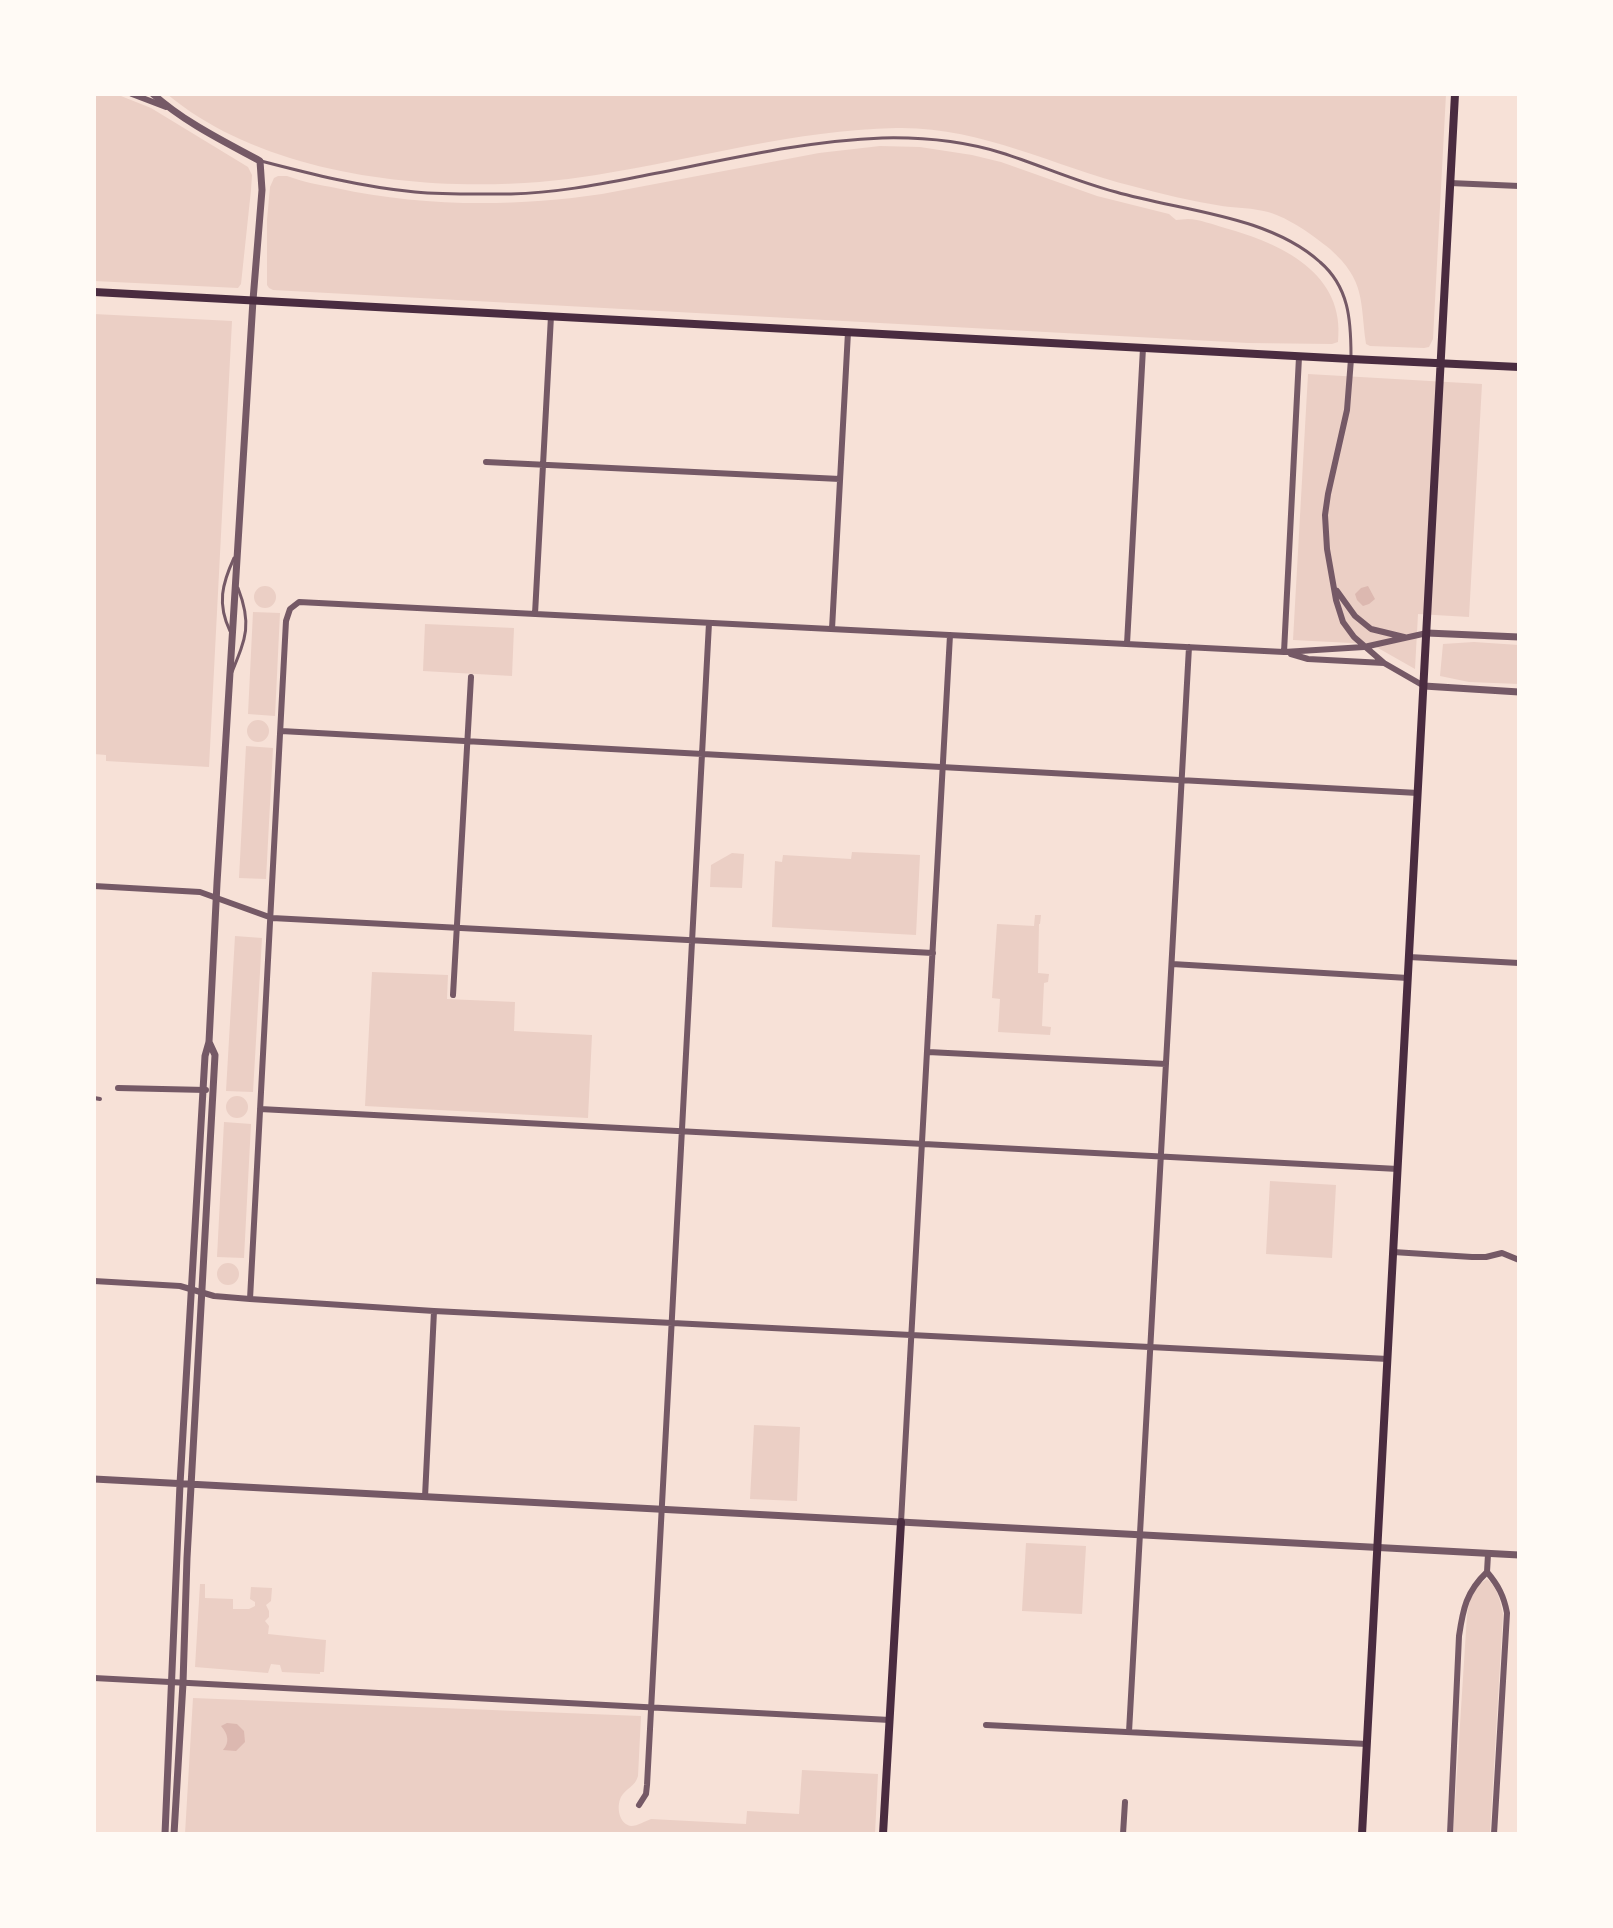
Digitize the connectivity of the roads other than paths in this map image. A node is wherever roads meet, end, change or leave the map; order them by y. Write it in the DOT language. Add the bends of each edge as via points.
graph roads {
  1 [pos="132,94"];
  2 [pos="153,94"];
  3 [pos="1455,94"];
  4 [pos="168,107"];
  5 [pos="260,161"];
  6 [pos="1450,183"];
  7 [pos="1519,186"];
  8 [pos="94,292"];
  9 [pos="253,300"];
  10 [pos="551,316"];
  11 [pos="848,332"];
  12 [pos="1143,348"];
  13 [pos="1299,357"];
  14 [pos="1351,359"];
  15 [pos="1441,363"];
  16 [pos="1519,367"];
  17 [pos="486,462"];
  18 [pos="542,465"];
  19 [pos="840,479"];
  20 [pos="237,551"];
  21 [pos="235,582"];
  22 [pos="1334,585"];
  23 [pos="535,614"];
  24 [pos="709,623"];
  25 [pos="832,629"];
  26 [pos="1427,633"];
  27 [pos="950,635"];
  28 [pos="232,636"];
  29 [pos="1405,637"];
  30 [pos="1519,637"];
  31 [pos="1127,644"];
  32 [pos="1189,647"];
  33 [pos="1364,647"];
  34 [pos="1284,652"];
  35 [pos="1384,663"];
  36 [pos="471,677"];
  37 [pos="230,680"];
  38 [pos="1424,686"];
  39 [pos="1519,692"];
  40 [pos="281,731"];
  41 [pos="467,742"];
  42 [pos="702,754"];
  43 [pos="943,767"];
  44 [pos="1182,780"];
  45 [pos="1418,793"];
  46 [pos="94,886"];
  47 [pos="216,897"];
  48 [pos="272,918"];
  49 [pos="457,928"];
  50 [pos="692,940"];
  51 [pos="933,953"];
  52 [pos="1409,957"];
  53 [pos="1519,963"];
  54 [pos="1172,964"];
  55 [pos="1408,978"];
  56 [pos="453,995"];
  57 [pos="209,1042"];
  58 [pos="928,1052"];
  59 [pos="1166,1064"];
  60 [pos="118,1088"];
  61 [pos="203,1090"];
  62 [pos="213,1091"];
  63 [pos="260,1109"];
  64 [pos="681,1132"];
  65 [pos="923,1144"];
  66 [pos="1161,1156"];
  67 [pos="1398,1169"];
  68 [pos="1393,1252"];
  69 [pos="1519,1260"];
  70 [pos="94,1281"];
  71 [pos="192,1290"];
  72 [pos="203,1293"];
  73 [pos="250,1299"];
  74 [pos="434,1311"];
  75 [pos="672,1321"];
  76 [pos="912,1334"];
  77 [pos="1151,1347"];
  78 [pos="1388,1359"];
  79 [pos="94,1479"];
  80 [pos="180,1484"];
  81 [pos="192,1484"];
  82 [pos="425,1497"];
  83 [pos="662,1509"];
  84 [pos="901,1522"];
  85 [pos="1140,1534"];
  86 [pos="1377,1547"];
  87 [pos="1488,1554"];
  88 [pos="1519,1555"];
  89 [pos="1487,1572"];
  90 [pos="94,1678"];
  91 [pos="173,1682"];
  92 [pos="183,1683"];
  93 [pos="652,1707"];
  94 [pos="890,1720"];
  95 [pos="986,1725"];
  96 [pos="1129,1732"];
  97 [pos="1367,1744"];
  98 [pos="1125,1802"];
  99 [pos="639,1805"];
  100 [pos="165,1834"];
  101 [pos="174,1834"];
  102 [pos="883,1834"];
  103 [pos="1123,1834"];
  104 [pos="1362,1834"];
  105 [pos="1450,1834"];
  106 [pos="1494,1834"];
  1 -- 4 [label="street"];
  2 -- 4 [label="street"];
  3 -- 6 [label="main road"];
  4 -- 5 [label="street"];
  5 -- 9 [label="street"];
  5 -- 14 [label="lane" via="414,192 516,193 587,186 846,140 919,138 963,144 1280,236 1318,260 1343,292"];
  6 -- 7 [label="street"];
  6 -- 15 [label="main road"];
  8 -- 9 [label="main road"];
  9 -- 10 [label="main road"];
  9 -- 20 [label="street"];
  10 -- 11 [label="main road"];
  10 -- 18 [label="street"];
  11 -- 12 [label="main road"];
  11 -- 19 [label="street"];
  12 -- 13 [label="main road"];
  12 -- 31 [label="street"];
  13 -- 14 [label="main road"];
  13 -- 34 [label="street"];
  14 -- 15 [label="main road"];
  14 -- 22 [label="street" via="1346,419 1325,515"];
  15 -- 16 [label="main road"];
  15 -- 26 [label="main road"];
  17 -- 18 [label="street"];
  18 -- 19 [label="street"];
  18 -- 23 [label="street"];
  19 -- 25 [label="street"];
  20 -- 21 [label="street"];
  20 -- 28 [label="lane" via="224,581 222,615"];
  21 -- 28 [label="street"];
  21 -- 37 [label="lane" via="246,621"];
  22 -- 29 [label="street" via="1371,629"];
  22 -- 33 [label="street" via="1343,622"];
  23 -- 24 [label="street"];
  23 -- 40 [label="street" via="299,602 287,619"];
  24 -- 25 [label="street"];
  24 -- 42 [label="street"];
  25 -- 27 [label="street"];
  26 -- 29 [label="street"];
  26 -- 30 [label="street"];
  26 -- 38 [label="main road"];
  27 -- 31 [label="street"];
  27 -- 43 [label="street"];
  28 -- 37 [label="street"];
  29 -- 33 [label="street"];
  31 -- 32 [label="street"];
  32 -- 34 [label="street"];
  32 -- 44 [label="street"];
  33 -- 34 [label="street"];
  33 -- 35 [label="street"];
  34 -- 35 [label="street" via="1308,659"];
  35 -- 38 [label="street"];
  36 -- 41 [label="street"];
  37 -- 47 [label="street"];
  38 -- 39 [label="street"];
  38 -- 45 [label="main road"];
  40 -- 41 [label="street"];
  40 -- 48 [label="street"];
  41 -- 42 [label="street"];
  41 -- 49 [label="street"];
  42 -- 43 [label="street"];
  42 -- 50 [label="street"];
  43 -- 44 [label="street"];
  43 -- 51 [label="street"];
  44 -- 45 [label="street"];
  44 -- 54 [label="street"];
  45 -- 52 [label="main road"];
  46 -- 47 [label="street"];
  47 -- 48 [label="street"];
  47 -- 57 [label="street"];
  48 -- 49 [label="street"];
  48 -- 63 [label="street"];
  49 -- 50 [label="street"];
  49 -- 56 [label="street"];
  50 -- 51 [label="street"];
  50 -- 64 [label="street"];
  51 -- 58 [label="street"];
  52 -- 53 [label="street"];
  52 -- 55 [label="main road"];
  54 -- 55 [label="street"];
  54 -- 59 [label="street"];
  55 -- 67 [label="main road"];
  57 -- 61 [label="street"];
  57 -- 62 [label="street" via="215,1055"];
  58 -- 59 [label="street"];
  58 -- 65 [label="street"];
  59 -- 66 [label="street"];
  60 -- 61 [label="street"];
  61 -- 62 [label="street"];
  61 -- 71 [label="street"];
  62 -- 72 [label="street"];
  63 -- 64 [label="street"];
  63 -- 73 [label="street"];
  64 -- 65 [label="street"];
  64 -- 75 [label="street"];
  65 -- 66 [label="street"];
  65 -- 76 [label="street"];
  66 -- 67 [label="street"];
  66 -- 77 [label="street"];
  67 -- 68 [label="main road"];
  68 -- 69 [label="street" via="1472,1257 1502,1253"];
  68 -- 78 [label="main road"];
  70 -- 71 [label="street"];
  71 -- 72 [label="street"];
  71 -- 80 [label="street"];
  72 -- 73 [label="street"];
  72 -- 81 [label="street"];
  73 -- 74 [label="street"];
  74 -- 75 [label="street"];
  74 -- 82 [label="street"];
  75 -- 76 [label="street"];
  75 -- 83 [label="street"];
  76 -- 77 [label="street"];
  76 -- 84 [label="street"];
  77 -- 78 [label="street"];
  77 -- 85 [label="street"];
  78 -- 86 [label="main road"];
  79 -- 80 [label="street"];
  80 -- 81 [label="street"];
  80 -- 91 [label="street"];
  81 -- 82 [label="street"];
  81 -- 92 [label="street"];
  82 -- 83 [label="street"];
  83 -- 84 [label="street"];
  83 -- 93 [label="street"];
  84 -- 85 [label="street"];
  84 -- 94 [label="main road"];
  85 -- 86 [label="street"];
  85 -- 96 [label="street"];
  86 -- 87 [label="street"];
  86 -- 97 [label="main road"];
  87 -- 88 [label="street"];
  87 -- 89 [label="street"];
  89 -- 105 [label="street" via="1470,1590 1459,1636"];
  89 -- 106 [label="street" via="1499,1586 1507,1613"];
  90 -- 91 [label="street"];
  91 -- 92 [label="street"];
  91 -- 100 [label="street"];
  92 -- 93 [label="street"];
  92 -- 101 [label="street"];
  93 -- 94 [label="street"];
  93 -- 99 [label="street" via="646,1794"];
  94 -- 102 [label="main road"];
  95 -- 96 [label="street"];
  96 -- 97 [label="street"];
  97 -- 104 [label="main road"];
  98 -- 103 [label="street"];
}
